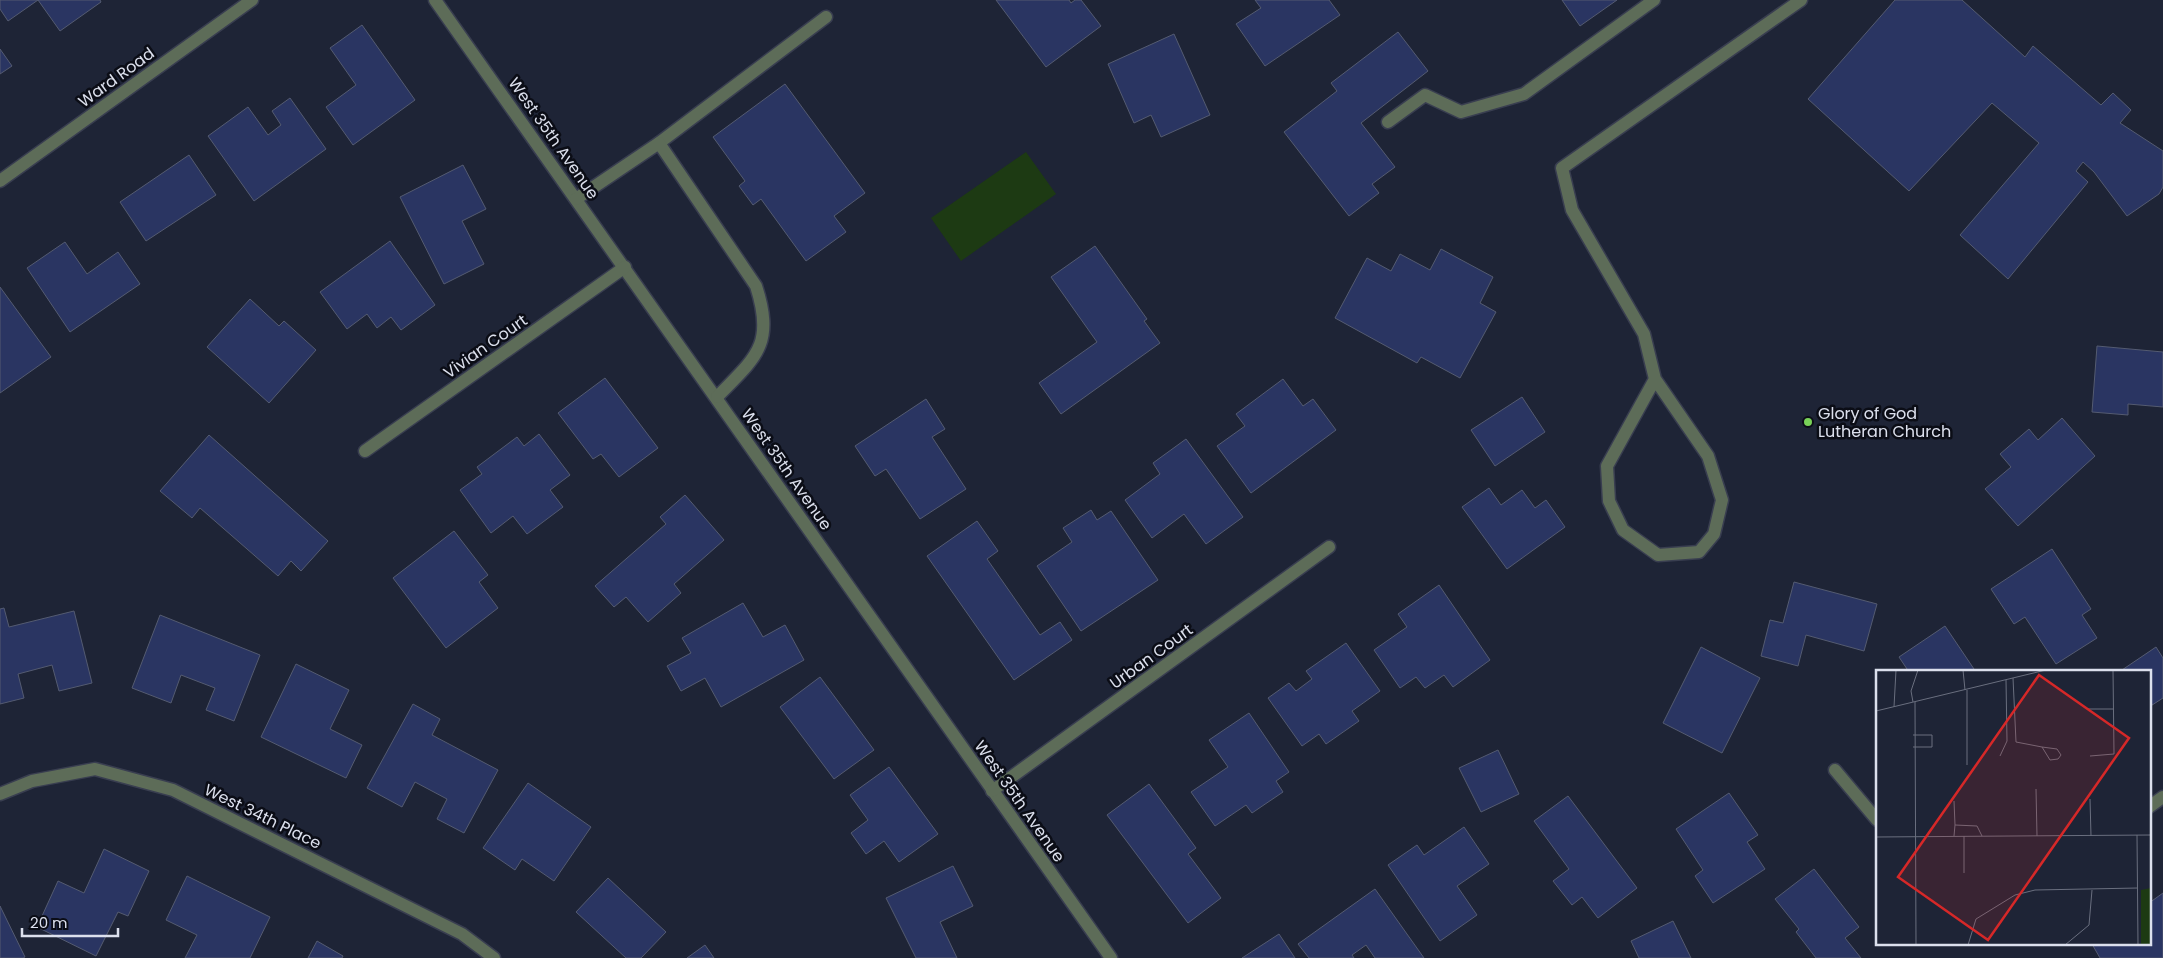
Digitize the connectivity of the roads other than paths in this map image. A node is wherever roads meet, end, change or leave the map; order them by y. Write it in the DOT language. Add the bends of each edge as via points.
graph roads {
  1 [pos="252,0"];
  2 [pos="436,0"];
  3 [pos="1654,0"];
  4 [pos="1801,0"];
  5 [pos="826,16"];
  6 [pos="1388,122"];
  7 [pos="658,143"];
  8 [pos="0,181"];
  9 [pos="576,199"];
  10 [pos="625,267"];
  11 [pos="1655,379"];
  12 [pos="716,397"];
  13 [pos="365,451"];
  14 [pos="1329,547"];
  15 [pos="1835,770"];
  16 [pos="992,791"];
  17 [pos="0,794"];
  18 [pos="2163,797"];
  19 [pos="2150,806"];
  20 [pos="1876,819"];
  21 [pos="494,958"];
  22 [pos="1111,958"];
  1 -- 8 [label="street, Ward Road"];
  2 -- 9 [label="street, West 35th Avenue"];
  3 -- 6 [label="street" via="1524,94 1460,112 1426,96"];
  4 -- 11 [label="street" via="1562,168 1572,210 1644,334"];
  5 -- 7 [label="street"];
  7 -- 9 [label="street"];
  7 -- 12 [label="street" via="756,286 763,310 763,341 749,364"];
  9 -- 10 [label="street, West 35th Avenue"];
  10 -- 12 [label="street, West 35th Avenue"];
  10 -- 13 [label="street, Vivian Court"];
  11 -- 11 [label="street" via="1607,466 1609,501 1623,530 1658,555 1699,552 1714,534 1722,500 1708,456"];
  12 -- 16 [label="street, West 35th Avenue"];
  14 -- 16 [label="street, Urban Court"];
  15 -- 20 [label="street"];
  16 -- 22 [label="street, West 35th Avenue"];
  17 -- 21 [label="street, West 34th Place" via="32,781 95,769 173,790 462,934"];
  18 -- 19 [label="street"];
}
